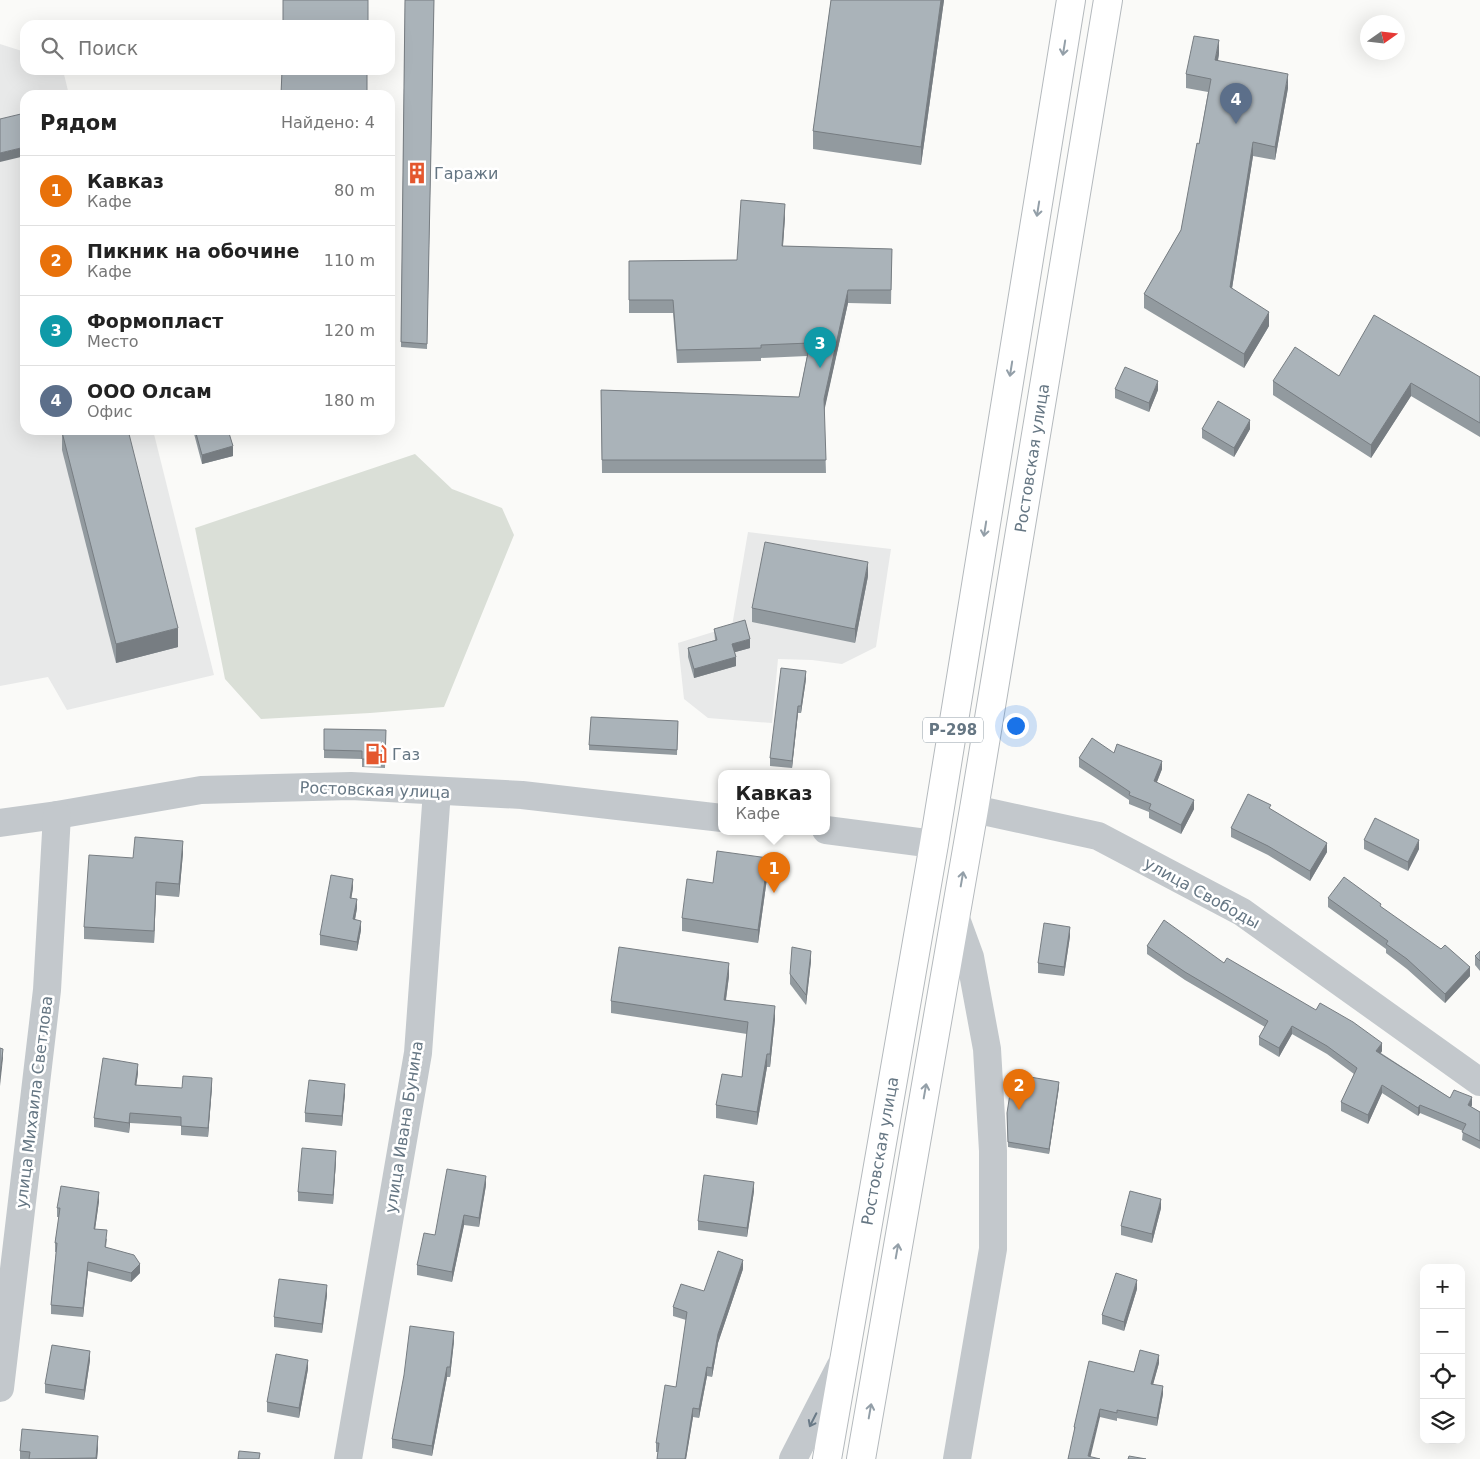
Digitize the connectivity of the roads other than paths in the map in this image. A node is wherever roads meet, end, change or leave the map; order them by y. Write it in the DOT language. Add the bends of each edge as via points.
graph roads {
  1 [pos="1072,0"];
  2 [pos="1108,0"];
  3 [pos="437,791"];
  4 [pos="974,809"];
  5 [pos="57,815"];
  6 [pos="718,818"];
  7 [pos="0,823"];
  8 [pos="830,831"];
  9 [pos="934,844"];
  10 [pos="955,916"];
  11 [pos="1480,1082"];
  12 [pos="843,1361"];
  13 [pos="0,1388"];
  14 [pos="348,1459"];
  15 [pos="793,1459"];
  16 [pos="827,1459"];
  17 [pos="861,1459"];
  18 [pos="957,1459"];
  1 -- 9 [label="highway, Ростовская улица / Р-298, one-way"];
  2 -- 4 [label="highway, Ростовская улица / Р-298"];
  3 -- 5 [label="street, Ростовская улица" via="351,786 201,790"];
  3 -- 6 [label="street, Ростовская улица" via="522,795"];
  3 -- 14 [label="street, улица Ивана Бунина" via="418,1053"];
  10 -- 4 [label="highway, Ростовская улица / Р-298, one-way"];
  4 -- 11 [label="street, улица Свободы" via="1098,836 1242,912"];
  5 -- 7 [label="street, Ростовская улица"];
  5 -- 13 [label="street, улица Михаила Светлова" via="48,990"];
  8 -- 9 [label="street"];
  9 -- 12 [label="highway, Ростовская улица / Р-298"];
  17 -- 10 [label="highway, Ростовская улица / Р-298, one-way"];
  10 -- 18 [label="street" via="970,957 987,1049 993,1151 993,1249"];
  12 -- 15 [label="street, one-way"];
  12 -- 16 [label="highway, Ростовская улица / Р-298"];
}
